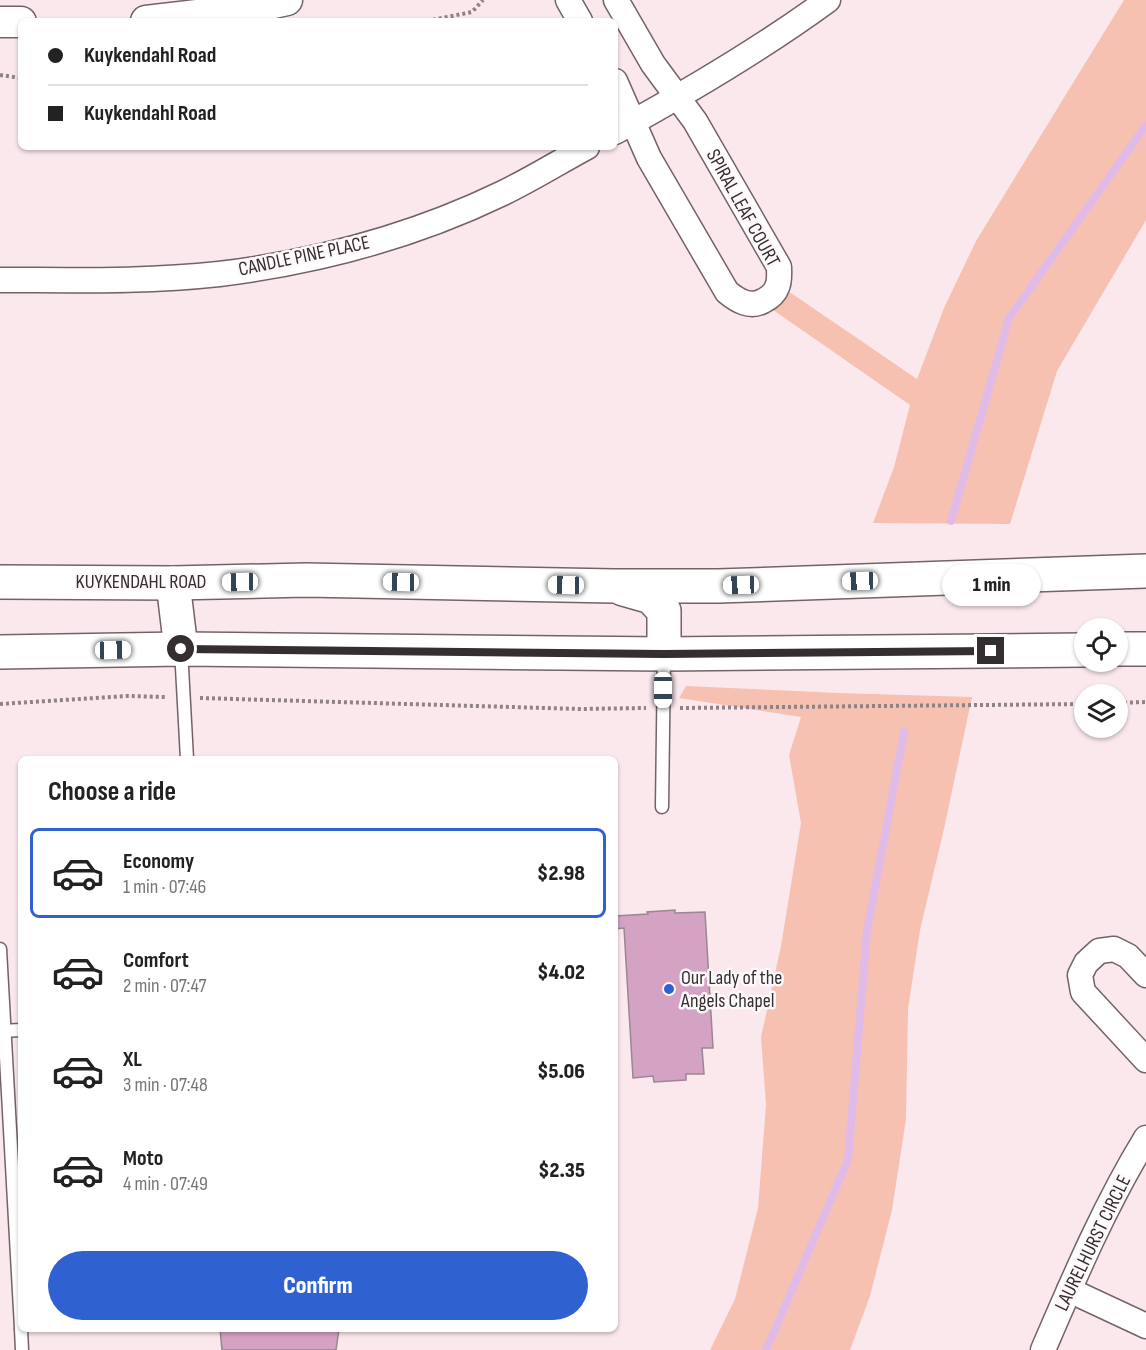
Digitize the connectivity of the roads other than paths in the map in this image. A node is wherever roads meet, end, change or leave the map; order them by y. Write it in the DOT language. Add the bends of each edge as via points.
graph roads {
  1 [pos="287,0"];
  2 [pos="568,0"];
  3 [pos="616,0"];
  4 [pos="828,0"];
  5 [pos="171,18"];
  6 [pos="578,18"];
  7 [pos="0,22"];
  8 [pos="18,22"];
  9 [pos="618,96"];
  10 [pos="677,97"];
  11 [pos="624,127"];
  12 [pos="582,150"];
  13 [pos="0,280"];
  14 [pos="1146,571"];
  15 [pos="0,582"];
  16 [pos="173,583"];
  17 [pos="614,586"];
  18 [pos="181,649"];
  19 [pos="1128,649"];
  20 [pos="1146,649"];
  21 [pos="1074,650"];
  22 [pos="0,652"];
  23 [pos="664,654"];
  24 [pos="187,756"];
  25 [pos="662,807"];
  26 [pos="0,949"];
  27 [pos="1146,975"];
  28 [pos="18,1030"];
  29 [pos="2,1031"];
  30 [pos="1146,1060"];
  31 [pos="4,1091"];
  32 [pos="1146,1138"];
  33 [pos="18,1280"];
  34 [pos="1069,1290"];
  35 [pos="1146,1326"];
  36 [pos="21,1332"];
  37 [pos="22,1350"];
  38 [pos="1043,1350"];
  1 -- 5 [label="street"];
  2 -- 6 [label="street"];
  3 -- 10 [label="street, SPIRAL LEAF COURT"];
  4 -- 10 [label="street"];
  7 -- 8 [label="street"];
  9 -- 11 [label="street, SPIRAL LEAF COURT"];
  10 -- 11 [label="street"];
  10 -- 11 [label="street, SPIRAL LEAF COURT" via="695,121 779,267 777,288 759,303 749,304 728,292 649,158"];
  12 -- 13 [label="street, CANDLE PINE PLACE" via="503,193 437,221 364,246 293,262 218,274 142,279"];
  14 -- 17 [label="main road, KUYKENDAHL ROAD"];
  15 -- 16 [label="main road, KUYKENDAHL ROAD"];
  16 -- 17 [label="main road, KUYKENDAHL ROAD" via="306,580"];
  16 -- 18 [label="main road"];
  17 -- 23 [label="main road" via="651,597 664,611"];
  18 -- 22 [label="main road"];
  18 -- 23 [label="main road"];
  18 -- 24 [label="lane"];
  19 -- 20 [label="main road"];
  21 -- 23 [label="main road"];
  23 -- 25 [label="lane"];
  26 -- 29 [label="lane"];
  27 -- 30 [label="street" via="1128,956 1114,949 1099,951 1080,975 1083,992"];
  28 -- 29 [label="lane"];
  29 -- 31 [label="lane"];
  31 -- 33 [label="lane"];
  32 -- 34 [label="street, LAURELHURST CIRCLE" via="1104,1214"];
  34 -- 35 [label="street"];
  34 -- 38 [label="street, LAURELHURST CIRCLE"];
  36 -- 37 [label="lane"];
}
